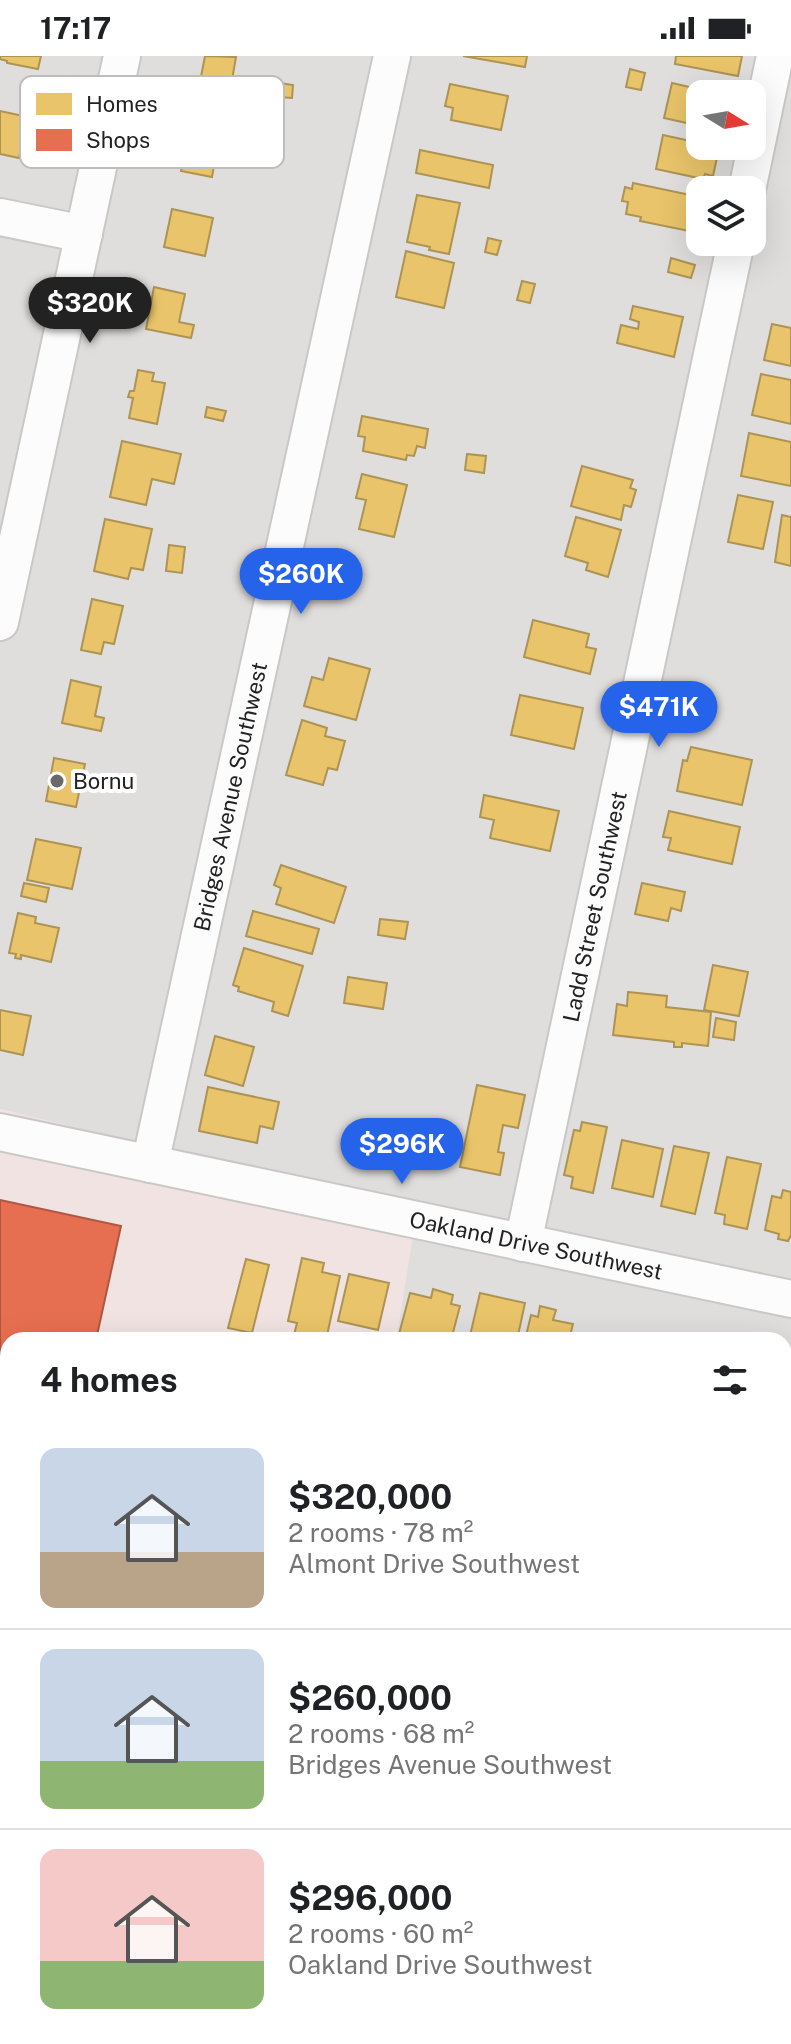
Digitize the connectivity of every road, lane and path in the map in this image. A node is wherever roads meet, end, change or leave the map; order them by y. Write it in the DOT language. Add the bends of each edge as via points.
graph roads {
  1 [pos="122,56"];
  2 [pos="392,56"];
  3 [pos="775,56"];
  4 [pos="118,76"];
  5 [pos="98,168"];
  6 [pos="750,176"];
  7 [pos="0,217"];
  8 [pos="84,234"];
  9 [pos="733,256"];
  10 [pos="0,622"];
  11 [pos="0,1132"];
  12 [pos="150,1164"];
  13 [pos="523,1243"];
  14 [pos="791,1299"];
  1 -- 4 [label="street"];
  2 -- 12 [label="street, Bridges Avenue Southwest"];
  3 -- 6 [label="street"];
  5 -- 8 [label="street"];
  7 -- 8 [label="street"];
  8 -- 10 [label="street"];
  9 -- 13 [label="street, Ladd Street Southwest"];
  11 -- 12 [label="street, Oakland Drive Southwest"];
  12 -- 13 [label="street, Oakland Drive Southwest"];
  13 -- 14 [label="street, Oakland Drive Southwest"];
}
